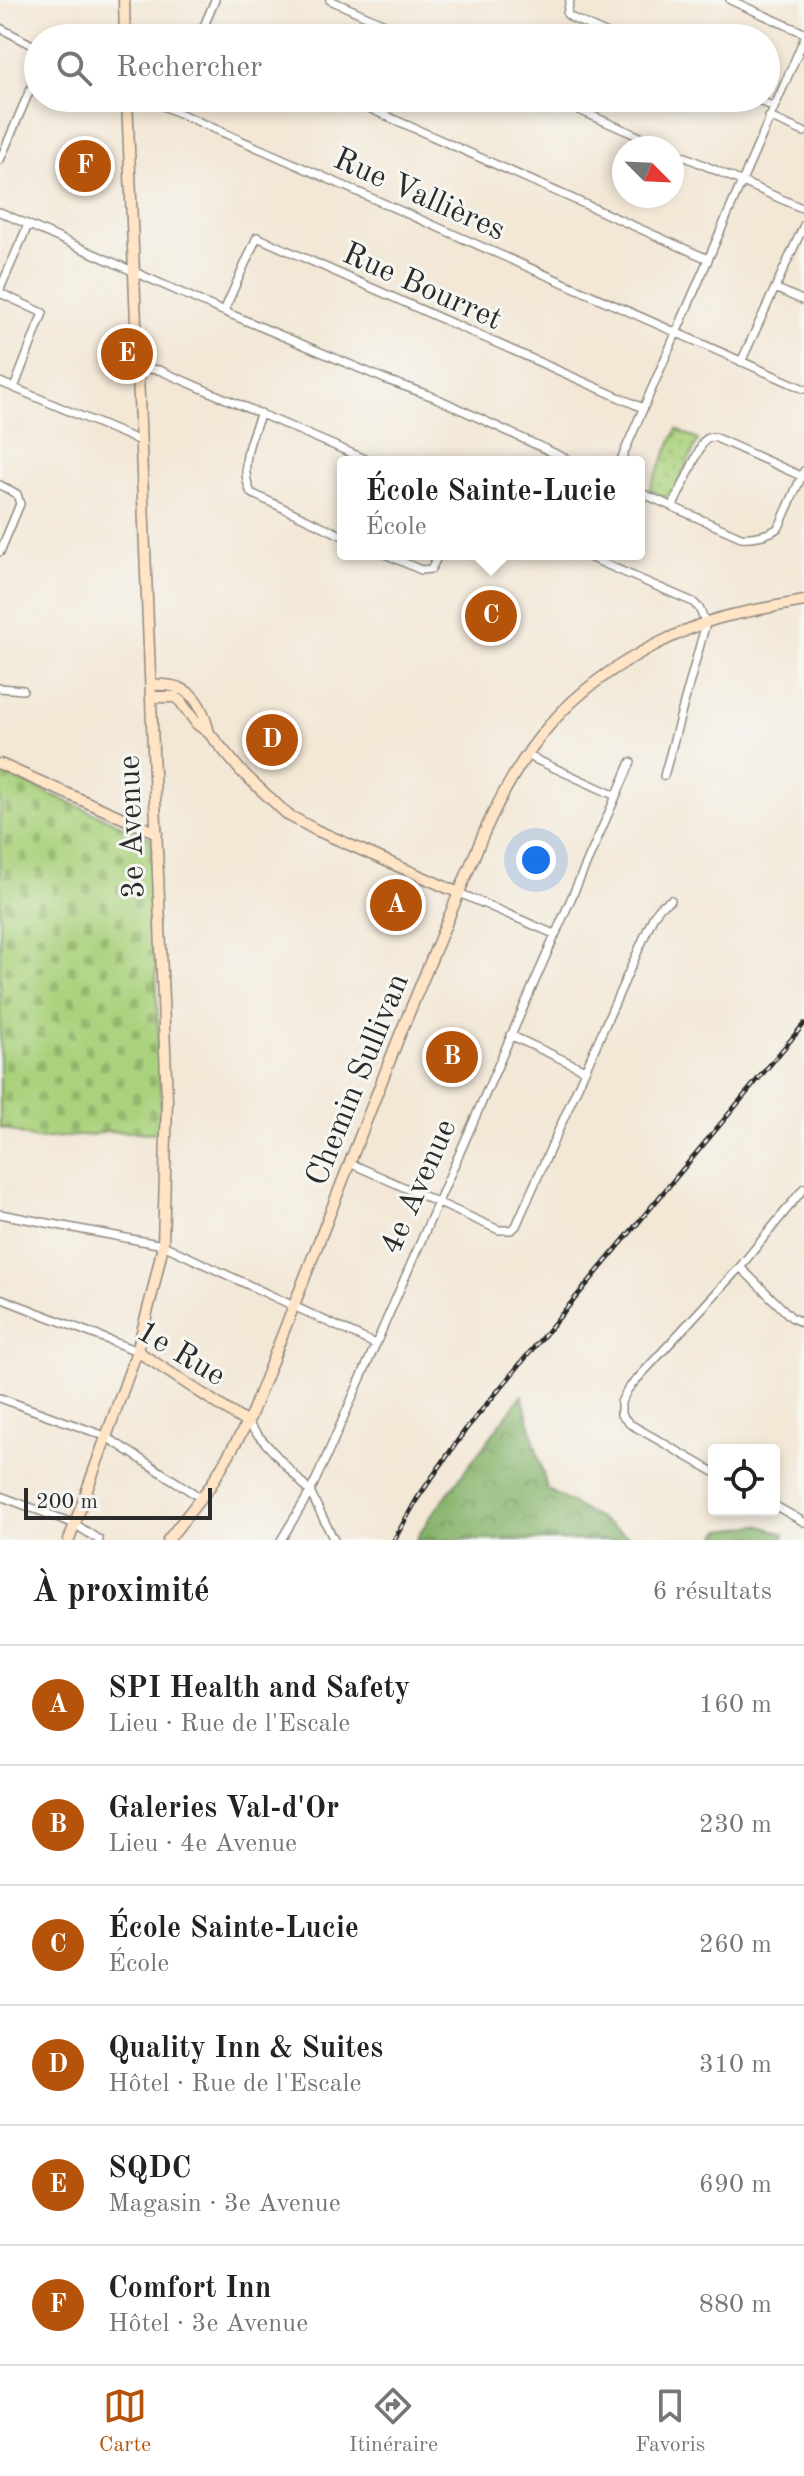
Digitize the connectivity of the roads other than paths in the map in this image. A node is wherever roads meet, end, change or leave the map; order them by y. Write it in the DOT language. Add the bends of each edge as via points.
graph roads {
  1 [pos="124,0"];
  2 [pos="215,0"];
  3 [pos="330,0"];
  4 [pos="570,0"];
  5 [pos="730,0"];
  6 [pos="125,24"];
  7 [pos="205,24"];
  8 [pos="384,24"];
  9 [pos="587,24"];
  10 [pos="779,24"];
  11 [pos="780,24"];
  12 [pos="0,28"];
  13 [pos="804,36"];
  14 [pos="24,41"];
  15 [pos="780,93"];
  16 [pos="24,104"];
  17 [pos="127,112"];
  18 [pos="177,112"];
  19 [pos="377,112"];
  20 [pos="584,112"];
  21 [pos="772,112"];
  22 [pos="769,117"];
  23 [pos="804,132"];
  24 [pos="638,136"];
  25 [pos="684,156"];
  26 [pos="0,160"];
  27 [pos="741,182"];
  28 [pos="804,209"];
  29 [pos="0,212"];
  30 [pos="28,225"];
  31 [pos="804,225"];
  32 [pos="708,259"];
  33 [pos="133,271"];
  34 [pos="775,288"];
  35 [pos="0,291"];
  36 [pos="804,301"];
  37 [pos="224,311"];
  38 [pos="675,333"];
  39 [pos="741,362"];
  40 [pos="137,368"];
  41 [pos="0,382"];
  42 [pos="14,388"];
  43 [pos="804,389"];
  44 [pos="643,408"];
  45 [pos="261,413"];
  46 [pos="140,441"];
  47 [pos="358,456"];
  48 [pos="560,456"];
  49 [pos="623,456"];
  50 [pos="803,474"];
  51 [pos="0,485"];
  52 [pos="645,494"];
  53 [pos="673,506"];
  54 [pos="337,533"];
  55 [pos="0,552"];
  56 [pos="398,560"];
  57 [pos="436,560"];
  58 [pos="596,560"];
  59 [pos="804,601"];
  60 [pos="706,623"];
  61 [pos="151,685"];
  62 [pos="0,688"];
  63 [pos="23,690"];
  64 [pos="151,697"];
  65 [pos="209,733"];
  66 [pos="526,755"];
  67 [pos="631,762"];
  68 [pos="0,764"];
  69 [pos="664,776"];
  70 [pos="616,796"];
  71 [pos="157,833"];
  72 [pos="459,893"];
  73 [pos="671,900"];
  74 [pos="554,934"];
  75 [pos="510,1035"];
  76 [pos="585,1070"];
  77 [pos="350,1163"];
  78 [pos="804,1188"];
  79 [pos="436,1202"];
  80 [pos="0,1214"];
  81 [pos="163,1245"];
  82 [pos="740,1267"];
  83 [pos="0,1298"];
  84 [pos="293,1307"];
  85 [pos="804,1324"];
  86 [pos="375,1344"];
  87 [pos="137,1351"];
  88 [pos="0,1398"];
  89 [pos="247,1423"];
  90 [pos="105,1436"];
  91 [pos="708,1469"];
  92 [pos="310,1492"];
  93 [pos="0,1496"];
  94 [pos="201,1498"];
  95 [pos="780,1508"];
  96 [pos="804,1522"];
  97 [pos="75,1524"];
  98 [pos="69,1540"];
  99 [pos="99,1540"];
  100 [pos="168,1540"];
  101 [pos="281,1540"];
  102 [pos="334,1540"];
  1 -- 6 [label="main road"];
  2 -- 7 [label="street"];
  3 -- 8 [label="street"];
  4 -- 9 [label="street" via="567,14"];
  5 -- 10 [label="street"];
  11 -- 13 [label="street"];
  12 -- 14 [label="street"];
  13 -- 15 [label="street"];
  16 -- 26 [label="street"];
  17 -- 33 [label="main road, 3e Avenue"];
  18 -- 38 [label="street, Rue Vallières"];
  19 -- 32 [label="street"];
  20 -- 24 [label="street"];
  21 -- 22 [label="street"];
  22 -- 23 [label="street"];
  22 -- 27 [label="street"];
  25 -- 27 [label="street"];
  27 -- 28 [label="street"];
  27 -- 32 [label="street"];
  29 -- 30 [label="street"];
  30 -- 33 [label="street"];
  30 -- 35 [label="street"];
  31 -- 34 [label="street"];
  32 -- 38 [label="street"];
  33 -- 37 [label="street"];
  33 -- 40 [label="main road, 3e Avenue"];
  34 -- 36 [label="street"];
  34 -- 39 [label="street"];
  35 -- 42 [label="street" via="43,313"];
  37 -- 44 [label="street, Rue Bourret" via="257,237"];
  37 -- 48 [label="street" via="434,397"];
  38 -- 39 [label="street, Rue Vallières"];
  38 -- 44 [label="street"];
  39 -- 43 [label="street, Rue Vallières"];
  40 -- 45 [label="street" via="159,370"];
  40 -- 46 [label="main road, 3e Avenue"];
  41 -- 42 [label="street"];
  42 -- 46 [label="street"];
  44 -- 49 [label="street"];
  45 -- 47 [label="street"];
  45 -- 54 [label="street" via="245,459 251,493"];
  46 -- 61 [label="main road, 3e Avenue"];
  50 -- 53 [label="street" via="774,532 741,537"];
  50 -- 53 [label="street" via="708,438"];
  51 -- 55 [label="street" via="17,494 20,504"];
  52 -- 53 [label="street"];
  56 -- 57 [label="street" via="421,570 431,569"];
  58 -- 60 [label="street" via="693,602"];
  59 -- 60 [label="main road, Chemin Sullivan"];
  60 -- 66 [label="main road, Chemin Sullivan" via="644,650 589,685 552,720"];
  60 -- 69 [label="street"];
  61 -- 64 [label="main road, 3e Avenue"];
  61 -- 65 [label="main road" via="173,684 188,691"];
  62 -- 63 [label="street"];
  64 -- 65 [label="main road" via="175,697"];
  64 -- 71 [label="main road, 3e Avenue"];
  65 -- 72 [label="main road" via="288,815"];
  66 -- 70 [label="street"];
  66 -- 72 [label="main road, Chemin Sullivan" via="497,803"];
  67 -- 70 [label="street, 4e Avenue"];
  68 -- 71 [label="main road"];
  70 -- 74 [label="street, 4e Avenue"];
  71 -- 81 [label="main road, 3e Avenue" via="167,1100"];
  72 -- 74 [label="street"];
  72 -- 77 [label="main road, Chemin Sullivan"];
  73 -- 76 [label="street" via="654,915"];
  74 -- 75 [label="street, 4e Avenue"];
  75 -- 76 [label="street"];
  75 -- 79 [label="street, 4e Avenue"];
  76 -- 79 [label="street" via="516,1226 499,1230"];
  77 -- 79 [label="street"];
  77 -- 84 [label="main road, Chemin Sullivan"];
  78 -- 82 [label="street"];
  79 -- 86 [label="street, 4e Avenue"];
  80 -- 81 [label="street"];
  81 -- 84 [label="street"];
  81 -- 87 [label="main road, 3e Avenue"];
  82 -- 85 [label="street"];
  82 -- 91 [label="street" via="621,1402 621,1415 630,1424"];
  83 -- 87 [label="street, 1e Rue"];
  84 -- 86 [label="street"];
  84 -- 89 [label="main road, Chemin Sullivan"];
  86 -- 92 [label="street, 4e Avenue"];
  87 -- 89 [label="main road, 1e Rue"];
  87 -- 90 [label="main road, 3e Avenue"];
  88 -- 90 [label="street"];
  89 -- 92 [label="street, 1e Rue"];
  89 -- 94 [label="main road, Chemin Sullivan"];
  90 -- 94 [label="street"];
  90 -- 97 [label="main road, 3e Avenue"];
  92 -- 101 [label="street, 4e Avenue"];
  92 -- 102 [label="street, 1e Rue"];
  93 -- 97 [label="street"];
  94 -- 100 [label="main road, Chemin Sullivan"];
  95 -- 96 [label="street"];
  97 -- 98 [label="main road, 3e Avenue"];
  97 -- 99 [label="street"];
}
